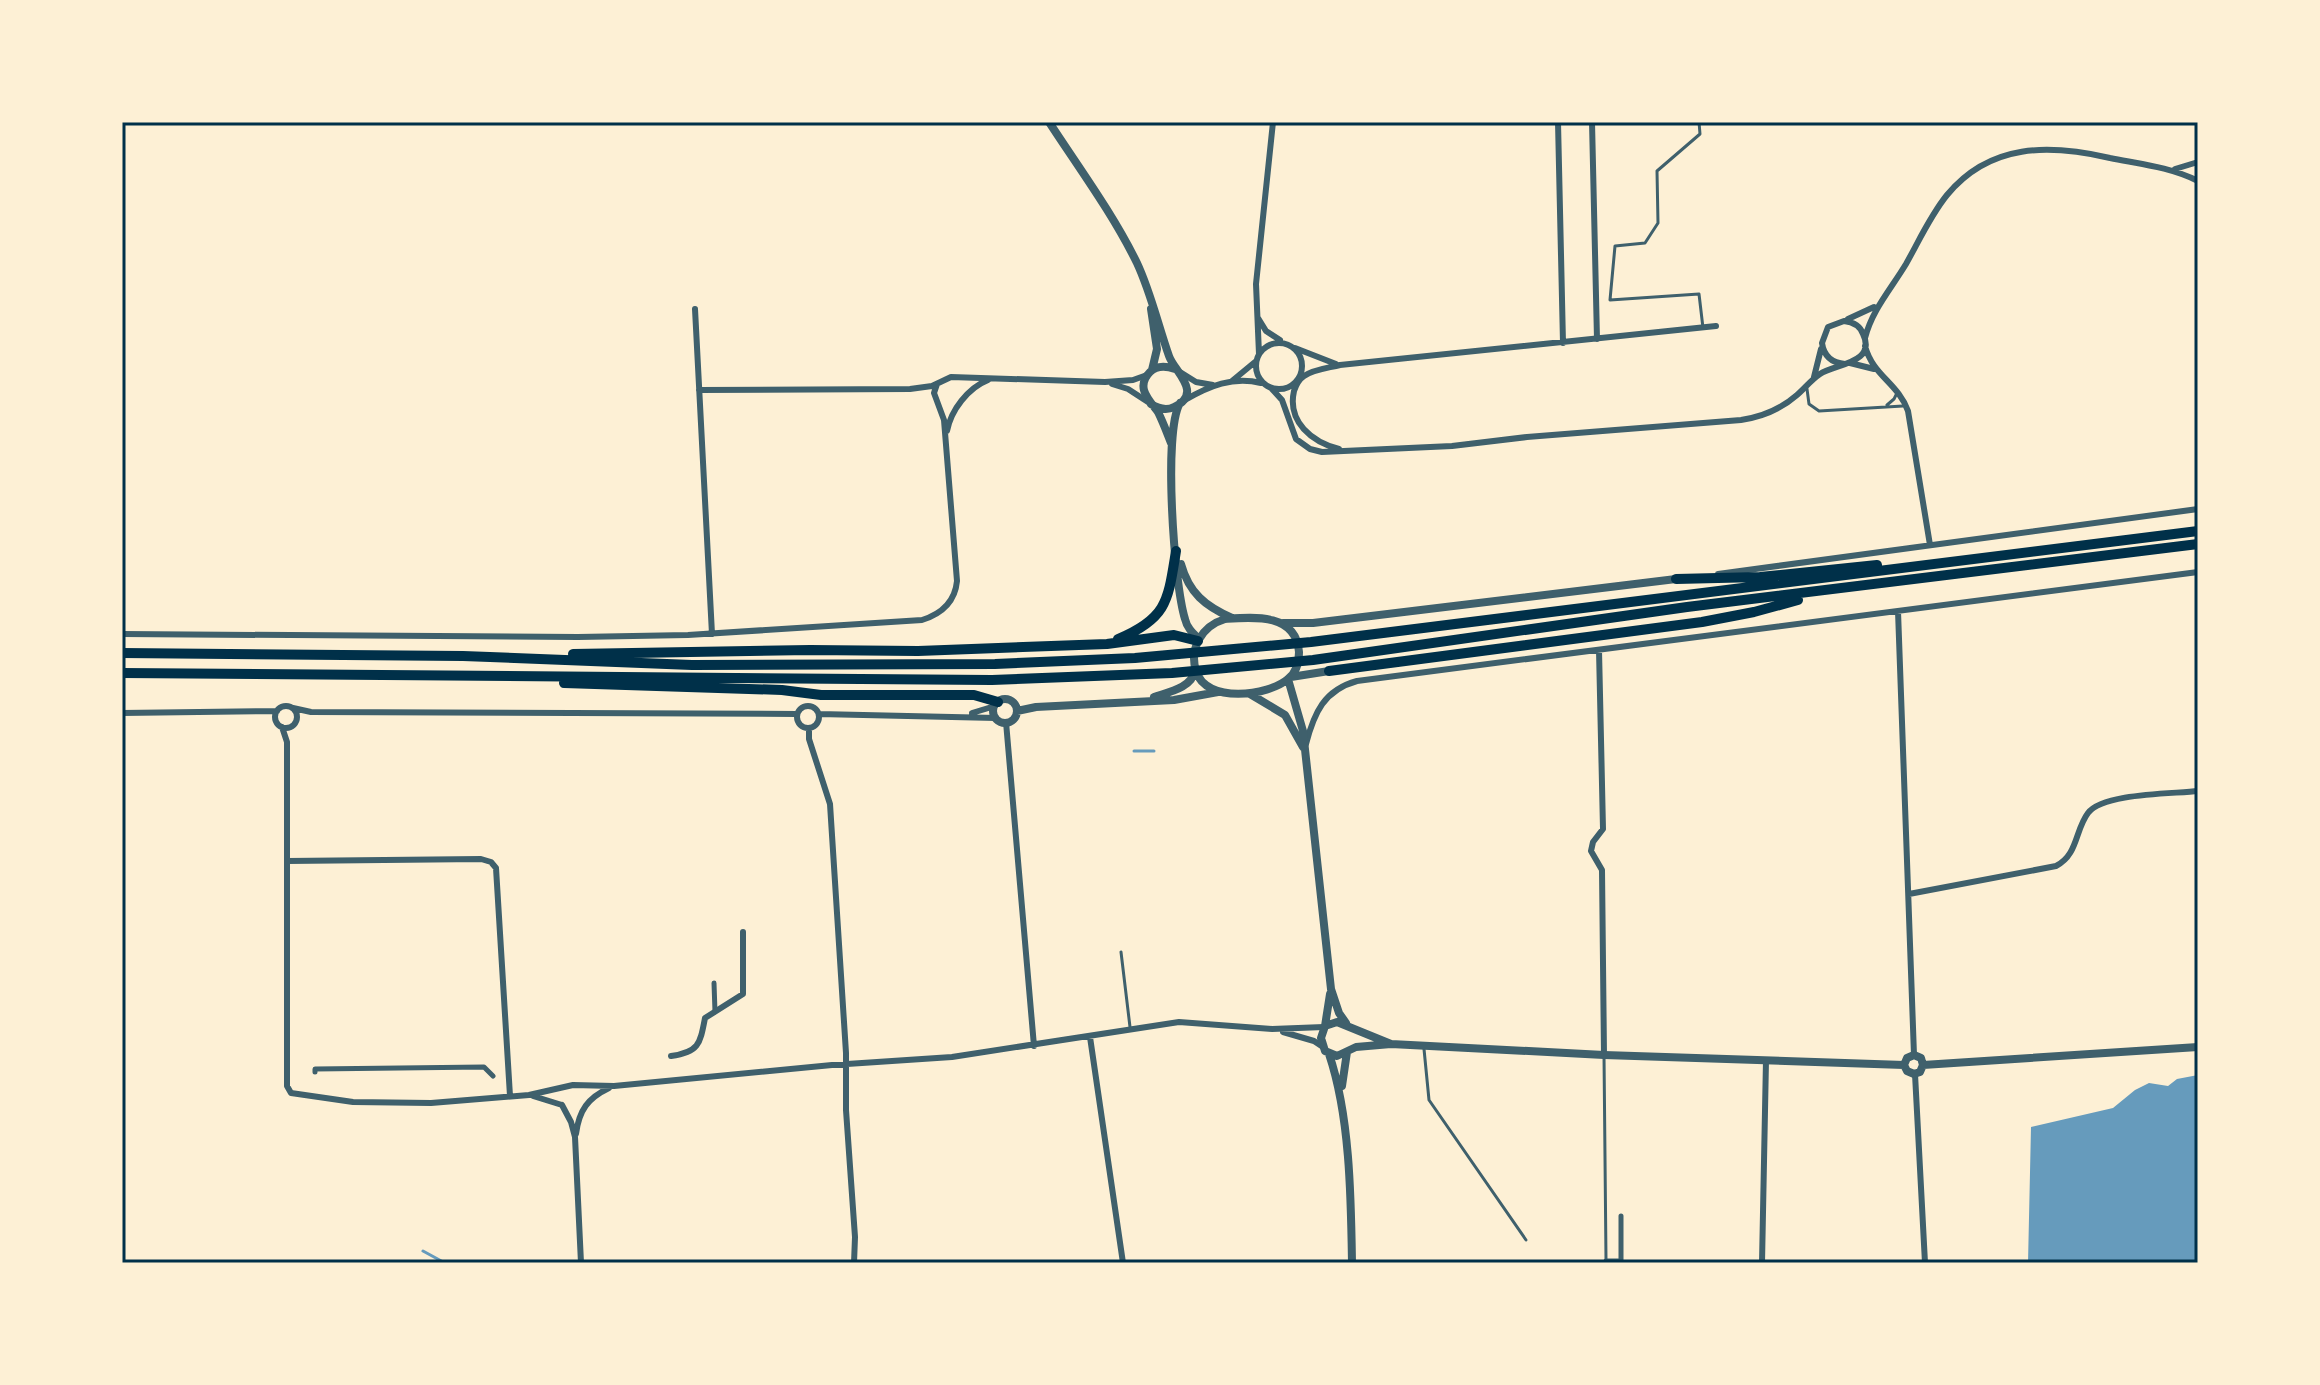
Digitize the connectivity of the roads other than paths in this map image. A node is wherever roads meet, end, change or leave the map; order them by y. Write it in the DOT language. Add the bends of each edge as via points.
graph roads {
  1 [pos="1049,122"];
  2 [pos="1273,122"];
  3 [pos="1558,122"];
  4 [pos="1592,122"];
  5 [pos="1699,122"];
  6 [pos="2198,163"];
  7 [pos="2173,170"];
  8 [pos="2198,181"];
  9 [pos="1150,300"];
  10 [pos="1881,303"];
  11 [pos="695,309"];
  12 [pos="1256,315"];
  13 [pos="1844,321"];
  14 [pos="1716,326"];
  15 [pos="1703,328"];
  16 [pos="1597,339"];
  17 [pos="1865,342"];
  18 [pos="1563,343"];
  19 [pos="1822,343"];
  20 [pos="1289,344"];
  21 [pos="1259,354"];
  22 [pos="1255,362"];
  23 [pos="1848,364"];
  24 [pos="1340,365"];
  25 [pos="1179,371"];
  26 [pos="1876,371"];
  27 [pos="1150,373"];
  28 [pos="956,378"];
  29 [pos="992,379"];
  30 [pos="1232,381"];
  31 [pos="1105,382"];
  32 [pos="1810,382"];
  33 [pos="937,384"];
  34 [pos="1213,385"];
  35 [pos="1270,387"];
  36 [pos="910,389"];
  37 [pos="1896,389"];
  38 [pos="699,390"];
  39 [pos="964,400"];
  40 [pos="936,401"];
  41 [pos="1150,403"];
  42 [pos="1181,403"];
  43 [pos="1883,406"];
  44 [pos="957,407"];
  45 [pos="1908,411"];
  46 [pos="946,439"];
  47 [pos="1171,444"];
  48 [pos="1345,451"];
  49 [pos="2198,509"];
  50 [pos="2198,531"];
  51 [pos="2198,544"];
  52 [pos="1930,545"];
  53 [pos="1176,551"];
  54 [pos="1955,562"];
  55 [pos="2198,572"];
  56 [pos="1676,579"];
  57 [pos="1826,592"];
  58 [pos="1898,611"];
  59 [pos="1233,619"];
  60 [pos="1283,623"];
  61 [pos="122,634"];
  62 [pos="712,634"];
  63 [pos="1198,641"];
  64 [pos="1107,644"];
  65 [pos="1599,650"];
  66 [pos="122,653"];
  67 [pos="463,656"];
  68 [pos="1329,671"];
  69 [pos="122,673"];
  70 [pos="463,676"];
  71 [pos="1196,676"];
  72 [pos="1291,676"];
  73 [pos="1367,680"];
  74 [pos="1224,693"];
  75 [pos="1249,693"];
  76 [pos="1145,700"];
  77 [pos="996,704"];
  78 [pos="1016,707"];
  79 [pos="293,708"];
  80 [pos="311,712"];
  81 [pos="122,713"];
  82 [pos="276,714"];
  83 [pos="797,714"];
  84 [pos="819,714"];
  85 [pos="961,715"];
  86 [pos="297,718"];
  87 [pos="996,718"];
  88 [pos="1006,722"];
  89 [pos="282,727"];
  90 [pos="292,727"];
  91 [pos="809,728"];
  92 [pos="287,742"];
  93 [pos="1305,751"];
  94 [pos="2198,791"];
  95 [pos="287,861"];
  96 [pos="1909,894"];
  97 [pos="743,932"];
  98 [pos="1121,952"];
  99 [pos="714,983"];
  100 [pos="1331,989"];
  101 [pos="715,1012"];
  102 [pos="1349,1026"];
  103 [pos="1325,1027"];
  104 [pos="1272,1029"];
  105 [pos="1130,1030"];
  106 [pos="1090,1037"];
  107 [pos="1391,1044"];
  108 [pos="1034,1046"];
  109 [pos="1424,1046"];
  110 [pos="2198,1047"];
  111 [pos="1326,1050"];
  112 [pos="1349,1051"];
  113 [pos="1604,1055"];
  114 [pos="1914,1055"];
  115 [pos="671,1056"];
  116 [pos="1766,1060"];
  117 [pos="846,1064"];
  118 [pos="1904,1065"];
  119 [pos="1923,1065"];
  120 [pos="405,1068"];
  121 [pos="315,1072"];
  122 [pos="1915,1074"];
  123 [pos="493,1076"];
  124 [pos="405,1078"];
  125 [pos="614,1086"];
  126 [pos="580,1087"];
  127 [pos="565,1088"];
  128 [pos="529,1095"];
  129 [pos="1340,1095"];
  130 [pos="510,1096"];
  131 [pos="587,1101"];
  132 [pos="563,1107"];
  133 [pos="581,1110"];
  134 [pos="575,1137"];
  135 [pos="1621,1216"];
  136 [pos="1526,1240"];
  137 [pos="1606,1262"];
  138 [pos="1621,1262"];
  139 [pos="581,1263"];
  140 [pos="854,1263"];
  141 [pos="1123,1263"];
  142 [pos="1352,1263"];
  143 [pos="1762,1263"];
  144 [pos="1925,1263"];
  1 -- 9 [label="street" via="1127,246"];
  2 -- 12 [label="street"];
  3 -- 18 [label="street"];
  4 -- 16 [label="street"];
  5 -- 15 [label="lane" via="1700,134 1657,171 1658,223 1645,243 1615,246 1610,300 1699,294"];
  6 -- 7 [label="street"];
  6 -- 8 [label="street"];
  7 -- 8 [label="street"];
  7 -- 10 [label="street" via="2067,149 2002,156 1970,173 1945,197"];
  9 -- 25 [label="street" via="1171,363"];
  9 -- 27 [label="street" via="1157,349"];
  10 -- 13 [label="street"];
  10 -- 17 [label="street" via="1870,319"];
  11 -- 38 [label="street"];
  12 -- 20 [label="street" via="1266,331"];
  12 -- 21 [label="street"];
  13 -- 17 [label="street" via="1858,325"];
  13 -- 19 [label="street" via="1828,327"];
  14 -- 15 [label="street"];
  15 -- 16 [label="street"];
  16 -- 18 [label="street"];
  17 -- 23 [label="street" via="1860,357"];
  17 -- 26 [label="street"];
  18 -- 24 [label="street"];
  19 -- 23 [label="street" via="1832,361"];
  19 -- 32 [label="street"];
  20 -- 21 [label="street" via="1269,344"];
  20 -- 24 [label="street"];
  20 -- 35 [label="street" via="1301,358 1301,374 1289,387"];
  21 -- 22 [label="street"];
  22 -- 30 [label="street"];
  22 -- 35 [label="street" via="1257,375"];
  23 -- 26 [label="street"];
  23 -- 32 [label="street"];
  24 -- 48 [label="street" via="1299,381 1293,403 1301,425 1315,439"];
  25 -- 27 [label="street" via="1168,366"];
  25 -- 34 [label="street"];
  25 -- 42 [label="street" via="1187,386"];
  26 -- 37 [label="street"];
  27 -- 31 [label="street"];
  27 -- 41 [label="street" via="1143,388"];
  28 -- 29 [label="street"];
  28 -- 33 [label="street"];
  28 -- 39 [label="street" via="965,390"];
  29 -- 31 [label="street"];
  29 -- 39 [label="street" via="978,384"];
  30 -- 34 [label="street"];
  30 -- 35 [label="street"];
  31 -- 41 [label="street"];
  32 -- 43 [label="lane" via="1807,400 1815,410"];
  32 -- 48 [label="street" via="1778,409 1741,420"];
  33 -- 36 [label="street"];
  33 -- 40 [label="street"];
  34 -- 42 [label="street"];
  35 -- 48 [label="street" via="1282,400 1302,445"];
  36 -- 38 [label="street"];
  36 -- 40 [label="street"];
  37 -- 43 [label="lane" via="1894,399"];
  37 -- 45 [label="street"];
  38 -- 62 [label="street"];
  39 -- 44 [label="street"];
  40 -- 44 [label="street"];
  40 -- 46 [label="street"];
  41 -- 42 [label="street" via="1166,409"];
  41 -- 47 [label="street"];
  42 -- 47 [label="street"];
  43 -- 45 [label="lane"];
  44 -- 46 [label="street"];
  45 -- 52 [label="street"];
  46 -- 62 [label="street" via="957,581 941,610 913,621"];
  47 -- 53 [label="street"];
  49 -- 52 [label="street"];
  50 -- 54 [label="highway"];
  51 -- 57 [label="highway"];
  52 -- 56 [label="street"];
  53 -- 59 [label="street" via="1198,599"];
  53 -- 63 [label="street" via="1185,621"];
  53 -- 64 [label="highway" via="1163,607 1139,631"];
  54 -- 56 [label="highway"];
  54 -- 67 [label="highway" via="1327,640 1135,658 797,666"];
  55 -- 58 [label="street"];
  56 -- 60 [label="street"];
  57 -- 68 [label="highway" via="1702,622"];
  57 -- 70 [label="highway" via="1313,660 1172,673 992,680"];
  58 -- 65 [label="street"];
  58 -- 96 [label="street"];
  59 -- 60 [label="street"];
  59 -- 63 [label="street" via="1214,623"];
  60 -- 72 [label="street" via="1293,634 1299,655"];
  61 -- 62 [label="street"];
  63 -- 64 [label="highway" via="1174,635"];
  63 -- 71 [label="street"];
  64 -- 67 [label="highway"];
  65 -- 73 [label="street"];
  65 -- 113 [label="street" via="1603,829 1591,851 1602,870"];
  66 -- 67 [label="highway"];
  68 -- 72 [label="street"];
  68 -- 73 [label="street"];
  69 -- 70 [label="highway"];
  70 -- 77 [label="highway" via="821,695 974,695"];
  71 -- 74 [label="street"];
  71 -- 76 [label="street" via="1176,690"];
  72 -- 75 [label="street" via="1268,690"];
  72 -- 93 [label="street"];
  73 -- 93 [label="street" via="1340,687 1322,702"];
  74 -- 75 [label="street"];
  74 -- 76 [label="street"];
  75 -- 93 [label="street" via="1285,715"];
  76 -- 78 [label="street"];
  77 -- 78 [label="street" via="1006,699"];
  77 -- 85 [label="street"];
  77 -- 87 [label="street"];
  78 -- 88 [label="street" via="1013,720"];
  79 -- 80 [label="street"];
  79 -- 82 [label="street" via="284,706"];
  79 -- 86 [label="street"];
  80 -- 83 [label="street"];
  80 -- 86 [label="street"];
  81 -- 82 [label="street"];
  82 -- 89 [label="street"];
  83 -- 84 [label="street" via="810,705"];
  83 -- 91 [label="street" via="799,724"];
  84 -- 85 [label="street"];
  84 -- 91 [label="street" via="817,724"];
  85 -- 87 [label="street"];
  86 -- 90 [label="street"];
  87 -- 88 [label="street"];
  88 -- 108 [label="street"];
  89 -- 90 [label="street"];
  89 -- 92 [label="street"];
  90 -- 92 [label="street"];
  91 -- 117 [label="street" via="830,804"];
  92 -- 95 [label="street"];
  93 -- 100 [label="street"];
  94 -- 96 [label="street" via="2099,803 2085,818 2068,857 2056,866"];
  95 -- 130 [label="street" via="491,862 498,877"];
  95 -- 130 [label="street" via="291,1093 381,1104"];
  96 -- 114 [label="street"];
  97 -- 101 [label="street" via="743,994"];
  98 -- 105 [label="lane"];
  99 -- 101 [label="street"];
  100 -- 102 [label="street"];
  100 -- 103 [label="street"];
  101 -- 115 [label="street" via="705,1018 701,1042"];
  102 -- 103 [label="street" via="1337,1022"];
  102 -- 107 [label="street"];
  102 -- 112 [label="street" via="1354,1038"];
  103 -- 104 [label="street"];
  103 -- 111 [label="street" via="1321,1038"];
  104 -- 105 [label="street" via="1189,1021"];
  104 -- 111 [label="street"];
  105 -- 106 [label="street"];
  106 -- 108 [label="street"];
  106 -- 141 [label="street"];
  107 -- 109 [label="street"];
  107 -- 112 [label="street"];
  108 -- 117 [label="street"];
  109 -- 113 [label="street"];
  109 -- 136 [label="lane" via="1429,1100"];
  110 -- 119 [label="street"];
  111 -- 112 [label="street" via="1337,1056"];
  111 -- 129 [label="street"];
  112 -- 129 [label="street"];
  113 -- 116 [label="street"];
  113 -- 137 [label="lane"];
  114 -- 118 [label="street"];
  114 -- 119 [label="street"];
  116 -- 118 [label="street"];
  116 -- 143 [label="street"];
  117 -- 125 [label="street"];
  117 -- 140 [label="street"];
  118 -- 122 [label="street"];
  119 -- 122 [label="street"];
  120 -- 121 [label="street"];
  120 -- 123 [label="street" via="484,1067"];
  120 -- 124 [label="street"];
  122 -- 144 [label="street"];
  125 -- 126 [label="street"];
  125 -- 131 [label="street"];
  126 -- 127 [label="street"];
  126 -- 131 [label="street"];
  127 -- 128 [label="street"];
  127 -- 132 [label="street"];
  128 -- 130 [label="street"];
  128 -- 132 [label="street"];
  129 -- 142 [label="street"];
  131 -- 133 [label="street"];
  132 -- 133 [label="street"];
  132 -- 134 [label="street"];
  133 -- 134 [label="street"];
  134 -- 139 [label="street"];
  135 -- 138 [label="street"];
  137 -- 138 [label="street"];
}
